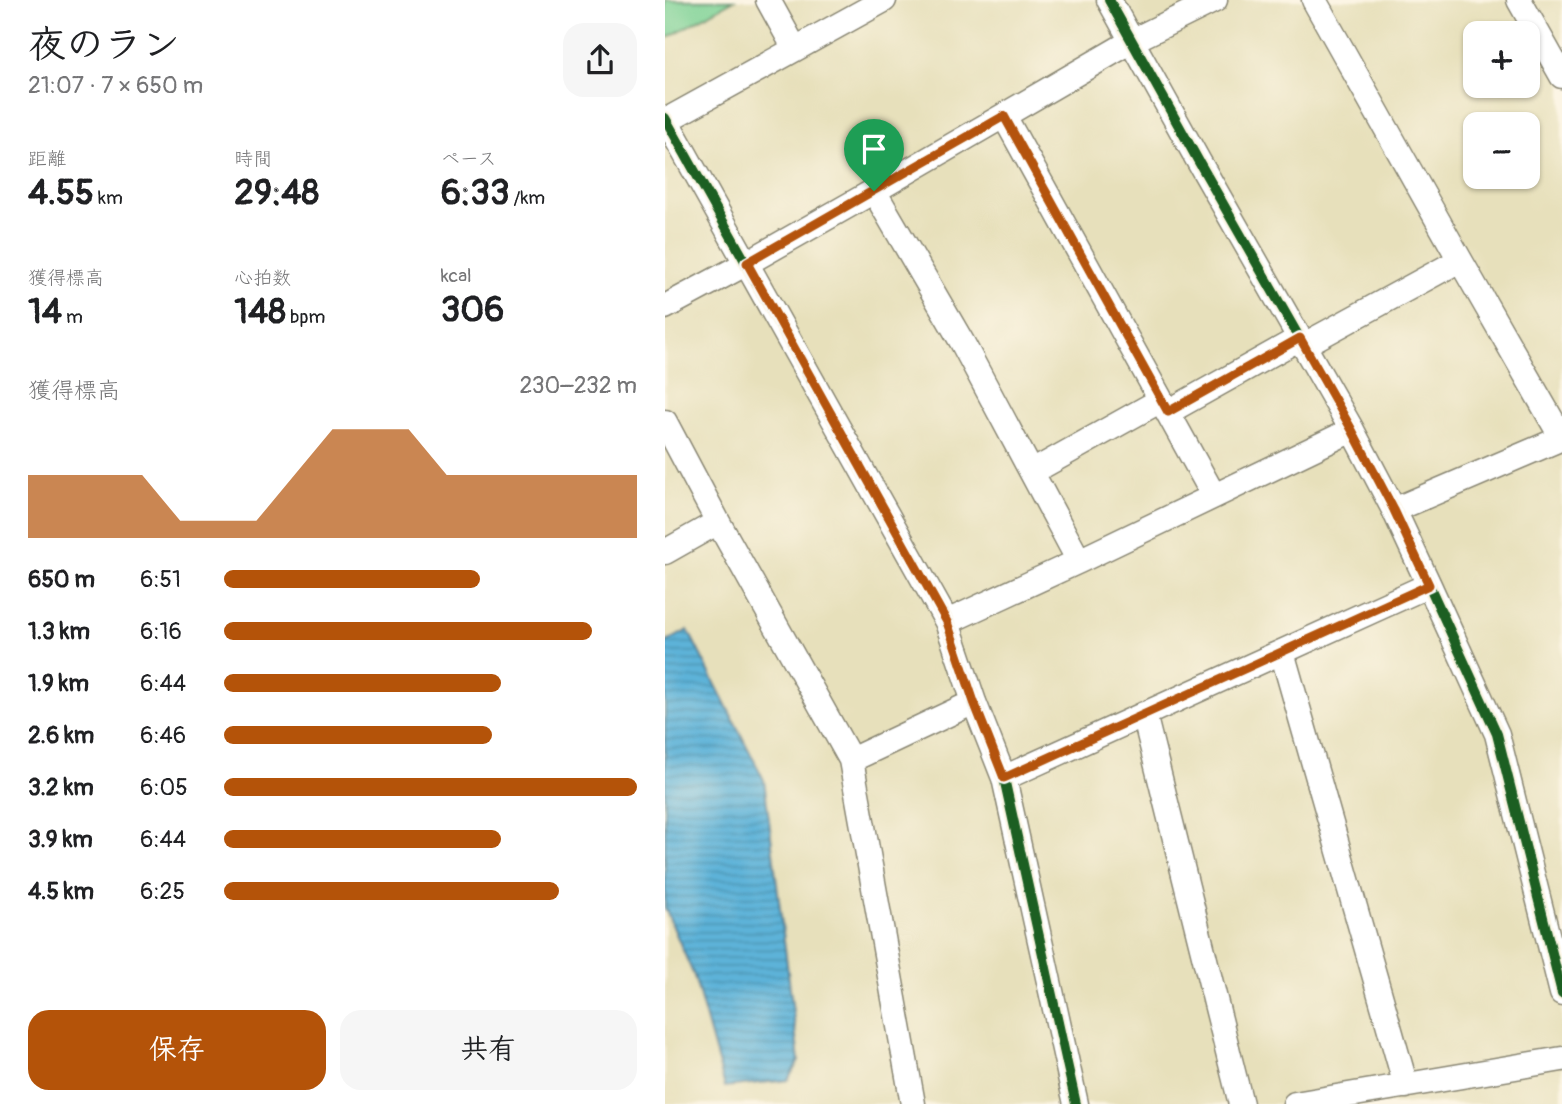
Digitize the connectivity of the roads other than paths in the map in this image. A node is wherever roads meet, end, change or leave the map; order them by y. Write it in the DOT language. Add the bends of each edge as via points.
graph roads {
  1 [pos="768,0"];
  2 [pos="884,0"];
  3 [pos="1109,0"];
  4 [pos="1215,0"];
  5 [pos="1314,0"];
  6 [pos="1519,0"];
  7 [pos="1132,41"];
  8 [pos="795,48"];
  9 [pos="1562,76"];
  10 [pos="1004,116"];
  11 [pos="666,120"];
  12 [pos="874,191"];
  13 [pos="1460,260"];
  14 [pos="747,263"];
  15 [pos="665,307"];
  16 [pos="1302,342"];
  17 [pos="1164,406"];
  18 [pos="665,422"];
  19 [pos="1352,430"];
  20 [pos="1562,438"];
  21 [pos="1032,472"];
  22 [pos="1214,496"];
  23 [pos="1394,510"];
  24 [pos="718,522"];
  25 [pos="665,552"];
  26 [pos="1079,561"];
  27 [pos="1429,585"];
  28 [pos="947,622"];
  29 [pos="1282,652"];
  30 [pos="974,702"];
  31 [pos="1144,714"];
  32 [pos="851,760"];
  33 [pos="1004,778"];
  34 [pos="1562,993"];
  35 [pos="1562,1059"];
  36 [pos="1406,1086"];
  37 [pos="913,1104"];
  38 [pos="1076,1104"];
  39 [pos="1241,1104"];
  40 [pos="1295,1104"];
  1 -- 8 [label="street"];
  2 -- 8 [label="street"];
  3 -- 7 [label="street"];
  4 -- 7 [label="street"];
  5 -- 13 [label="street"];
  6 -- 9 [label="street"];
  7 -- 10 [label="street"];
  7 -- 16 [label="street"];
  8 -- 11 [label="street"];
  10 -- 12 [label="street"];
  10 -- 17 [label="street"];
  11 -- 14 [label="street"];
  12 -- 14 [label="street"];
  12 -- 21 [label="street"];
  13 -- 16 [label="street"];
  13 -- 20 [label="street"];
  14 -- 15 [label="street"];
  14 -- 28 [label="street"];
  16 -- 17 [label="street"];
  16 -- 19 [label="street"];
  17 -- 21 [label="street"];
  17 -- 22 [label="street"];
  18 -- 24 [label="street"];
  19 -- 22 [label="street"];
  19 -- 23 [label="street"];
  20 -- 23 [label="street"];
  21 -- 26 [label="street"];
  22 -- 26 [label="street"];
  23 -- 27 [label="street"];
  24 -- 25 [label="street"];
  24 -- 32 [label="street"];
  26 -- 28 [label="street"];
  27 -- 29 [label="street"];
  27 -- 34 [label="street" via="1497,734"];
  28 -- 30 [label="street"];
  29 -- 31 [label="street"];
  29 -- 36 [label="street"];
  30 -- 32 [label="street"];
  30 -- 33 [label="street"];
  31 -- 33 [label="street"];
  31 -- 39 [label="street"];
  32 -- 37 [label="street"];
  33 -- 38 [label="street"];
  35 -- 36 [label="street"];
  36 -- 40 [label="street"];
}
